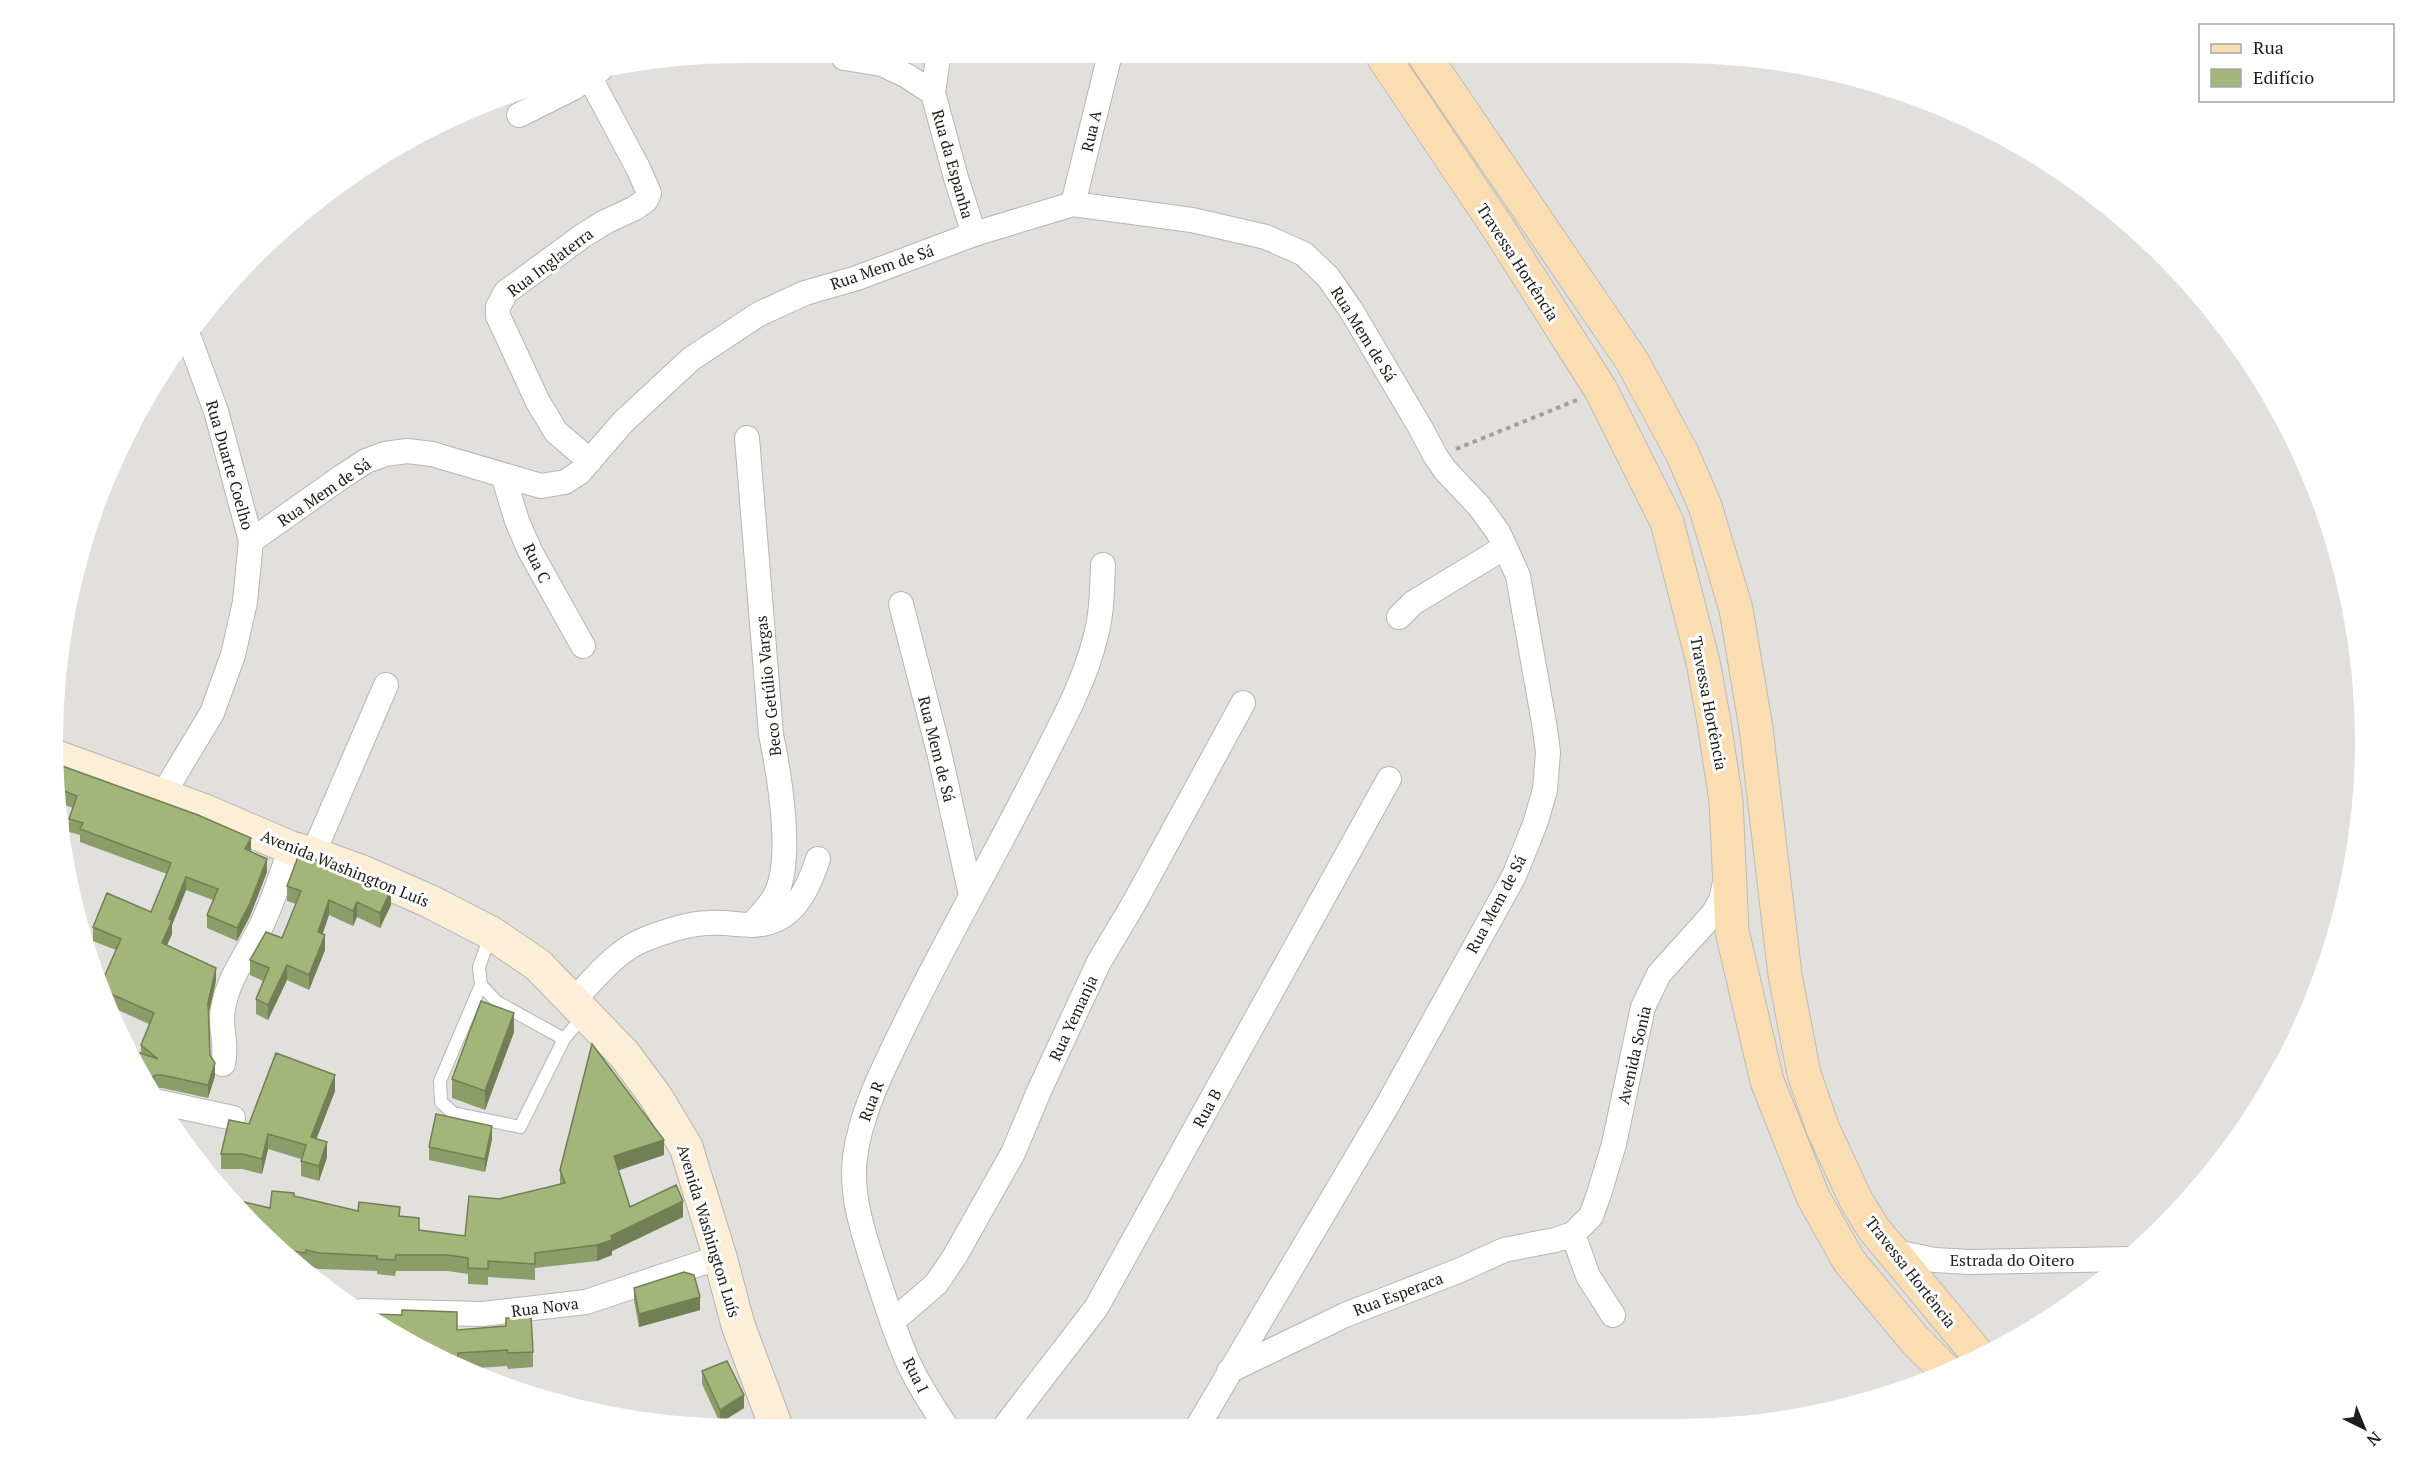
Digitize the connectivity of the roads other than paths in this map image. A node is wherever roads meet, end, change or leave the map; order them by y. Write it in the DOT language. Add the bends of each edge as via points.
graph roads {
  1 [pos="876,63"];
  2 [pos="937,63"];
  3 [pos="1108,63"];
  4 [pos="1387,63"];
  5 [pos="1429,63"];
  6 [pos="597,79"];
  7 [pos="582,82"];
  8 [pos="933,93"];
  9 [pos="519,115"];
  10 [pos="1073,204"];
  11 [pos="974,234"];
  12 [pos="191,344"];
  13 [pos="747,438"];
  14 [pos="590,461"];
  15 [pos="503,474"];
  16 [pos="251,541"];
  17 [pos="1505,547"];
  18 [pos="1103,565"];
  19 [pos="901,604"];
  20 [pos="1399,617"];
  21 [pos="583,646"];
  22 [pos="386,686"];
  23 [pos="1243,703"];
  24 [pos="63,759"];
  25 [pos="1389,778"];
  26 [pos="162,796"];
  27 [pos="1726,801"];
  28 [pos="302,851"];
  29 [pos="818,859"];
  30 [pos="971,895"];
  31 [pos="752,925"];
  32 [pos="491,933"];
  33 [pos="481,985"];
  34 [pos="580,1006"];
  35 [pos="564,1039"];
  36 [pos="223,1064"];
  37 [pos="169,1104"];
  38 [pos="233,1118"];
  39 [pos="1573,1234"];
  40 [pos="1895,1252"];
  41 [pos="720,1257"];
  42 [pos="2114,1259"];
  43 [pos="374,1311"];
  44 [pos="1613,1315"];
  45 [pos="892,1323"];
  46 [pos="1974,1350"];
  47 [pos="1940,1365"];
  48 [pos="1229,1371"];
  49 [pos="771,1419"];
  50 [pos="940,1419"];
  51 [pos="1011,1419"];
  52 [pos="1202,1419"];
  1 -- 8 [label="street" via="908,76"];
  2 -- 8 [label="street"];
  3 -- 10 [label="street, Rua A"];
  4 -- 27 [label="main road, Travessa Hortência" via="1602,390 1667,522 1703,662"];
  5 -- 40 [label="main road, Travessa Hortência" via="1632,361 1683,453 1705,506 1743,645 1783,965 1804,1074 1823,1129 1856,1200 1873,1228"];
  6 -- 14 [label="street, Rua Inglaterra" via="649,193 635,208 581,237 506,292 498,307 498,316 538,402 556,432"];
  7 -- 9 [label="street"];
  8 -- 11 [label="street, Rua da Espanha"];
  10 -- 11 [label="street, Rua Mem de Sá"];
  10 -- 17 [label="street, Rua Mem de Sá" via="1192,220 1266,237 1304,254 1328,277 1351,310 1436,457 1479,506"];
  11 -- 14 [label="street, Rua Mem de Sá" via="805,293 759,314 677,371 623,422"];
  12 -- 16 [label="street, Rua Duarte Coelho" via="216,411"];
  13 -- 31 [label="street, Beco Getúlio Vargas" via="771,734 783,825 778,889"];
  14 -- 15 [label="street, Rua Mem de Sá" via="579,473 555,485 541,486"];
  15 -- 16 [label="street, Rua Mem de Sá" via="432,453 386,454 366,461"];
  15 -- 21 [label="street, Rua C" via="530,551"];
  16 -- 26 [label="street, Rua Duarte Coelho" via="245,602 233,655 212,713"];
  17 -- 20 [label="street" via="1413,603"];
  17 -- 48 [label="street, Rua Mem de Sá" via="1518,576 1548,752 1545,790 1535,824 1514,876 1387,1106"];
  18 -- 30 [label="street" via="1101,608 1086,668 1007,832"];
  19 -- 30 [label="street, Rua Mem de Sá"];
  22 -- 28 [label="street"];
  23 -- 45 [label="street, Rua Yemanja" via="1098,962 1013,1153 955,1256 936,1284"];
  24 -- 26 [label="main road, Avenida Washington Luís"];
  25 -- 51 [label="street, Rua B" via="1096,1308"];
  26 -- 28 [label="main road, Avenida Washington Luís"];
  27 -- 39 [label="street, Avenida Sonia" via="1727,878 1721,900 1713,915 1659,974 1643,1007 1614,1144 1599,1194 1591,1216"];
  27 -- 47 [label="main road, Travessa Hortência" via="1732,931 1767,1081 1792,1149 1813,1197 1849,1261"];
  28 -- 32 [label="main road, Avenida Washington Luís" via="429,901"];
  28 -- 36 [label="street" via="236,971 227,995 223,1009 227,1048"];
  29 -- 31 [label="street" via="806,890 792,910 780,918"];
  30 -- 45 [label="street, Rua R" via="883,1069 860,1130 855,1157 861,1227"];
  31 -- 34 [label="street" via="707,923 641,940 626,949"];
  32 -- 33 [label="lane" via="479,967"];
  32 -- 34 [label="main road, Avenida Washington Luís" via="538,965"];
  33 -- 35 [label="lane" via="497,1002"];
  33 -- 35 [label="lane" via="440,1081 441,1102 453,1113 520,1126"];
  34 -- 35 [label="lane"];
  34 -- 41 [label="main road, Avenida Washington Luís" via="624,1054 686,1148"];
  37 -- 38 [label="street"];
  39 -- 44 [label="street" via="1588,1276"];
  39 -- 48 [label="street, Rua Esperaca" via="1504,1250 1345,1315"];
  40 -- 42 [label="street, Estrada do Oitero" via="1969,1262"];
  40 -- 46 [label="main road, Travessa Hortência"];
  41 -- 43 [label="street, Rua Nova" via="577,1303 482,1314"];
  41 -- 49 [label="main road, Avenida Washington Luís" via="738,1325"];
  45 -- 50 [label="street, Rua I" via="909,1365"];
  48 -- 52 [label="street"];
}
